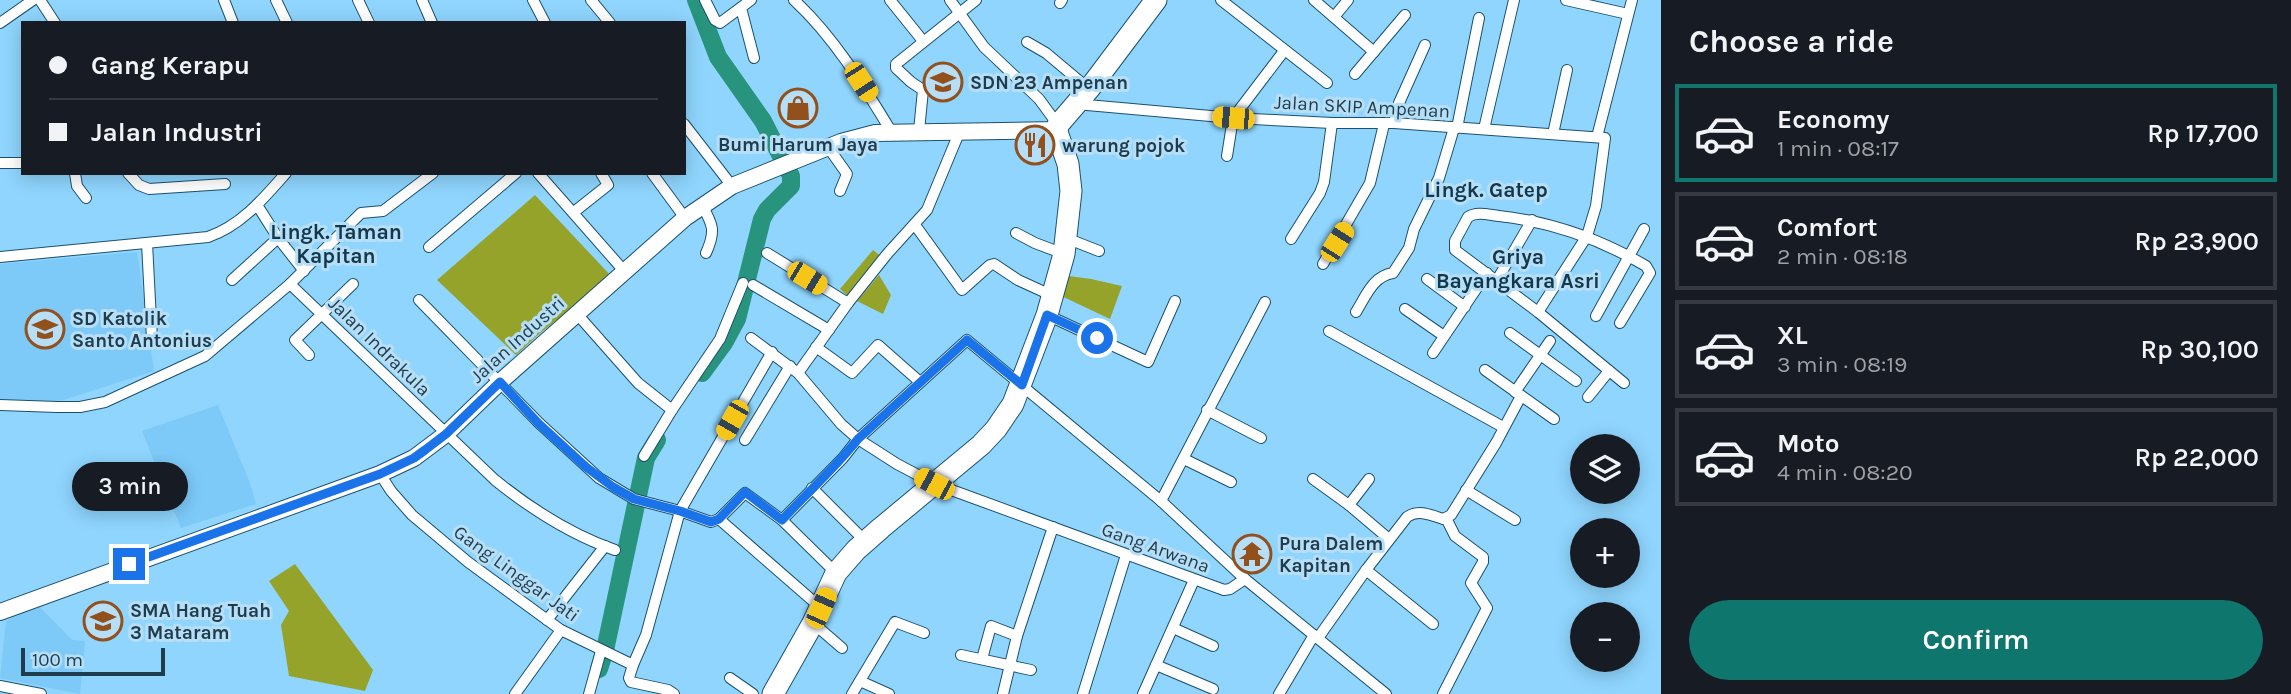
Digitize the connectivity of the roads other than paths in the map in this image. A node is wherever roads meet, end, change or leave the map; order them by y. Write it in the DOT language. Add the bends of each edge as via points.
graph roads {
  1 [pos="33,0"];
  2 [pos="40,0"];
  3 [pos="224,0"];
  4 [pos="276,0"];
  5 [pos="358,0"];
  6 [pos="422,0"];
  7 [pos="533,0"];
  8 [pos="608,0"];
  9 [pos="705,0"];
  10 [pos="751,0"];
  11 [pos="890,0"];
  12 [pos="950,0"];
  13 [pos="976,0"];
  14 [pos="1156,0"];
  15 [pos="1221,0"];
  16 [pos="1314,0"];
  17 [pos="1348,0"];
  18 [pos="1514,0"];
  19 [pos="1566,0"];
  20 [pos="1632,0"];
  21 [pos="798,1"];
  22 [pos="594,4"];
  23 [pos="741,8"];
  24 [pos="959,13"];
  25 [pos="1628,14"];
  26 [pos="1405,15"];
  27 [pos="1334,17"];
  28 [pos="1479,18"];
  29 [pos="54,21"];
  30 [pos="232,21"];
  31 [pos="286,21"];
  32 [pos="368,21"];
  33 [pos="431,21"];
  34 [pos="544,21"];
  35 [pos="608,21"];
  36 [pos="0,23"];
  37 [pos="923,41"];
  38 [pos="1027,42"];
  39 [pos="1425,45"];
  40 [pos="1284,51"];
  41 [pos="1374,52"];
  42 [pos="754,58"];
  43 [pos="1567,70"];
  44 [pos="1355,74"];
  45 [pos="1327,82"];
  46 [pos="1083,97"];
  47 [pos="1233,118"];
  48 [pos="1332,123"];
  49 [pos="1389,124"];
  50 [pos="686,127"];
  51 [pos="1058,127"];
  52 [pos="1456,128"];
  53 [pos="1484,129"];
  54 [pos="891,131"];
  55 [pos="919,131"];
  56 [pos="959,132"];
  57 [pos="1553,134"];
  58 [pos="1601,138"];
  59 [pos="828,146"];
  60 [pos="1227,156"];
  61 [pos="0,163"];
  62 [pos="21,163"];
  63 [pos="75,175"];
  64 [pos="130,175"];
  65 [pos="196,175"];
  66 [pos="284,175"];
  67 [pos="430,175"];
  68 [pos="514,175"];
  69 [pos="540,175"];
  70 [pos="602,175"];
  71 [pos="653,175"];
  72 [pos="225,184"];
  73 [pos="197,186"];
  74 [pos="732,186"];
  75 [pos="840,191"];
  76 [pos="86,198"];
  77 [pos="257,205"];
  78 [pos="702,205"];
  79 [pos="574,212"];
  80 [pos="685,218"];
  81 [pos="1532,220"];
  82 [pos="915,225"];
  83 [pos="1644,229"];
  84 [pos="1016,233"];
  85 [pos="1587,236"];
  86 [pos="278,238"];
  87 [pos="1291,239"];
  88 [pos="147,243"];
  89 [pos="1065,246"];
  90 [pos="429,247"];
  91 [pos="1099,251"];
  92 [pos="706,253"];
  93 [pos="766,253"];
  94 [pos="1629,256"];
  95 [pos="0,257"];
  96 [pos="1323,264"];
  97 [pos="304,271"];
  98 [pos="625,272"];
  99 [pos="1487,273"];
  100 [pos="1427,279"];
  101 [pos="232,280"];
  102 [pos="1497,280"];
  103 [pos="290,284"];
  104 [pos="353,284"];
  105 [pos="419,300"];
  106 [pos="1175,301"];
  107 [pos="1265,302"];
  108 [pos="848,303"];
  109 [pos="1050,305"];
  110 [pos="1465,307"];
  111 [pos="1405,309"];
  112 [pos="1356,312"];
  113 [pos="1538,312"];
  114 [pos="322,314"];
  115 [pos="577,314"];
  116 [pos="1596,316"];
  117 [pos="1620,323"];
  118 [pos="829,330"];
  119 [pos="1329,331"];
  120 [pos="1510,333"];
  121 [pos="1444,336"];
  122 [pos="751,338"];
  123 [pos="152,339"];
  124 [pos="1550,341"];
  125 [pos="816,347"];
  126 [pos="772,352"];
  127 [pos="1433,353"];
  128 [pos="309,355"];
  129 [pos="1541,355"];
  130 [pos="794,370"];
  131 [pos="1485,370"];
  132 [pos="1609,371"];
  133 [pos="1576,381"];
  134 [pos="500,382"];
  135 [pos="920,382"];
  136 [pos="1624,383"];
  137 [pos="1022,385"];
  138 [pos="1518,394"];
  139 [pos="1588,397"];
  140 [pos="0,405"];
  141 [pos="672,410"];
  142 [pos="1207,411"];
  143 [pos="1554,419"];
  144 [pos="1503,427"];
  145 [pos="446,434"];
  146 [pos="1261,438"];
  147 [pos="858,439"];
  148 [pos="745,440"];
  149 [pos="644,456"];
  150 [pos="1184,459"];
  151 [pos="380,474"];
  152 [pos="1313,479"];
  153 [pos="1368,480"];
  154 [pos="1231,482"];
  155 [pos="934,484"];
  156 [pos="812,488"];
  157 [pos="1466,490"];
  158 [pos="1161,501"];
  159 [pos="1349,505"];
  160 [pos="680,511"];
  161 [pos="1446,518"];
  162 [pos="715,520"];
  163 [pos="782,520"];
  164 [pos="1515,520"];
  165 [pos="1053,527"];
  166 [pos="1389,539"];
  167 [pos="866,542"];
  168 [pos="1126,555"];
  169 [pos="1366,570"];
  170 [pos="836,573"];
  171 [pos="1245,579"];
  172 [pos="1194,580"];
  173 [pos="0,612"];
  174 [pos="817,615"];
  175 [pos="547,620"];
  176 [pos="1433,624"];
  177 [pos="1173,628"];
  178 [pos="561,630"];
  179 [pos="924,633"];
  180 [pos="1017,636"];
  181 [pos="1316,637"];
  182 [pos="1213,646"];
  183 [pos="842,648"];
  184 [pos="604,652"];
  185 [pos="961,655"];
  186 [pos="982,659"];
  187 [pos="633,665"];
  188 [pos="1009,665"];
  189 [pos="1156,665"];
  190 [pos="1031,670"];
  191 [pos="730,678"];
  192 [pos="860,681"];
  193 [pos="0,686"];
  194 [pos="1213,690"];
  195 [pos="41,694"];
  196 [pos="515,694"];
  197 [pos="589,694"];
  198 [pos="674,694"];
  199 [pos="752,694"];
  200 [pos="772,694"];
  201 [pos="852,694"];
  202 [pos="889,694"];
  203 [pos="1003,694"];
  204 [pos="1083,694"];
  205 [pos="1143,694"];
  206 [pos="1279,694"];
  207 [pos="1386,694"];
  208 [pos="1443,694"];
  1 -- 36 [label="street"];
  2 -- 29 [label="street"];
  3 -- 30 [label="street"];
  4 -- 31 [label="street"];
  5 -- 32 [label="street"];
  6 -- 33 [label="street"];
  7 -- 34 [label="street"];
  8 -- 22 [label="street"];
  9 -- 23 [label="street" via="718,23"];
  10 -- 23 [label="street"];
  11 -- 37 [label="street"];
  12 -- 24 [label="street"];
  13 -- 24 [label="street"];
  14 -- 46 [label="highway"];
  15 -- 40 [label="street"];
  16 -- 27 [label="street"];
  17 -- 27 [label="street"];
  18 -- 53 [label="street"];
  19 -- 25 [label="street"];
  20 -- 25 [label="street"];
  21 -- 54 [label="street" via="846,61"];
  22 -- 35 [label="street"];
  23 -- 42 [label="street"];
  24 -- 37 [label="street"];
  24 -- 51 [label="street" via="984,47 1039,99"];
  25 -- 58 [label="street"];
  26 -- 41 [label="street"];
  27 -- 41 [label="street"];
  28 -- 52 [label="street"];
  37 -- 55 [label="street" via="895,66 923,90"];
  38 -- 46 [label="street" via="1046,53"];
  39 -- 49 [label="street"];
  40 -- 45 [label="street"];
  40 -- 47 [label="street"];
  41 -- 44 [label="street"];
  43 -- 57 [label="street"];
  46 -- 47 [label="street, Jalan SKIP Ampenan"];
  46 -- 51 [label="highway"];
  47 -- 48 [label="street, Jalan SKIP Ampenan"];
  47 -- 60 [label="street"];
  48 -- 49 [label="street, Jalan SKIP Ampenan"];
  48 -- 87 [label="street" via="1320,193"];
  49 -- 52 [label="street, Jalan SKIP Ampenan"];
  49 -- 96 [label="street" via="1370,183"];
  50 -- 74 [label="street"];
  51 -- 56 [label="street, Jalan Industri"];
  51 -- 89 [label="highway" via="1070,180"];
  52 -- 53 [label="street, Jalan SKIP Ampenan"];
  52 -- 112 [label="street" via="1409,247 1393,273 1378,279"];
  53 -- 57 [label="street, Jalan SKIP Ampenan"];
  54 -- 55 [label="street, Jalan Industri"];
  54 -- 59 [label="street, Jalan Industri"];
  55 -- 56 [label="street, Jalan Industri"];
  56 -- 82 [label="street" via="929,207"];
  57 -- 58 [label="street, Jalan SKIP Ampenan"];
  58 -- 85 [label="street" via="1596,206"];
  59 -- 74 [label="street, Jalan Industri"];
  59 -- 75 [label="street" via="846,170"];
  61 -- 62 [label="street"];
  63 -- 76 [label="street" via="76,186"];
  64 -- 73 [label="street" via="149,189"];
  65 -- 73 [label="street"];
  66 -- 77 [label="street"];
  67 -- 97 [label="street" via="383,211 361,213"];
  68 -- 90 [label="street"];
  69 -- 79 [label="street"];
  70 -- 79 [label="street" via="608,185"];
  71 -- 80 [label="street"];
  72 -- 73 [label="street"];
  74 -- 78 [label="street, Jalan Industri"];
  77 -- 86 [label="street"];
  77 -- 88 [label="street" via="208,237"];
  78 -- 80 [label="street, Jalan Industri"];
  78 -- 92 [label="street" via="713,232"];
  79 -- 98 [label="street"];
  80 -- 98 [label="street, Jalan Industri"];
  81 -- 85 [label="street"];
  81 -- 99 [label="street" via="1480,214 1468,217 1454,247"];
  81 -- 102 [label="street"];
  82 -- 108 [label="street"];
  82 -- 109 [label="street" via="962,290 994,264"];
  83 -- 94 [label="street"];
  84 -- 89 [label="street" via="1035,243"];
  85 -- 94 [label="street"];
  85 -- 113 [label="street"];
  86 -- 97 [label="street"];
  86 -- 101 [label="street"];
  88 -- 95 [label="street"];
  88 -- 123 [label="street"];
  89 -- 91 [label="street"];
  89 -- 109 [label="highway"];
  93 -- 108 [label="street"];
  94 -- 116 [label="street"];
  94 -- 117 [label="street" via="1650,270"];
  97 -- 103 [label="street"];
  98 -- 115 [label="street, Jalan Industri"];
  99 -- 102 [label="street"];
  99 -- 110 [label="street"];
  100 -- 110 [label="street"];
  102 -- 113 [label="street"];
  103 -- 114 [label="street, Jalan Indrakula"];
  103 -- 140 [label="street" via="205,356 105,402 80,407"];
  104 -- 114 [label="street"];
  105 -- 134 [label="street"];
  106 -- 109 [label="street" via="1148,362"];
  107 -- 142 [label="street"];
  108 -- 118 [label="street"];
  109 -- 137 [label="highway"];
  110 -- 121 [label="street"];
  111 -- 121 [label="street"];
  113 -- 132 [label="street"];
  114 -- 128 [label="street" via="295,340"];
  114 -- 145 [label="street, Jalan Indrakula"];
  115 -- 134 [label="street, Jalan Industri"];
  115 -- 141 [label="street" via="638,383"];
  118 -- 125 [label="street"];
  118 -- 141 [label="street" via="748,284 720,339"];
  119 -- 144 [label="street"];
  120 -- 129 [label="street"];
  121 -- 127 [label="street"];
  122 -- 126 [label="street, Gang Arwana"];
  124 -- 129 [label="street"];
  125 -- 130 [label="street"];
  125 -- 135 [label="street" via="852,373 878,345"];
  126 -- 130 [label="street, Gang Arwana"];
  126 -- 160 [label="street"];
  129 -- 133 [label="street"];
  129 -- 138 [label="street"];
  130 -- 147 [label="street, Gang Arwana"];
  130 -- 148 [label="street"];
  131 -- 138 [label="street"];
  132 -- 136 [label="street"];
  132 -- 139 [label="street"];
  134 -- 145 [label="street, Jalan Industri"];
  134 -- 160 [label="street" via="586,467 634,499"];
  135 -- 137 [label="street" via="967,340"];
  135 -- 147 [label="street"];
  137 -- 155 [label="highway" via="988,439"];
  137 -- 158 [label="street"];
  138 -- 143 [label="street"];
  138 -- 144 [label="street"];
  141 -- 149 [label="street"];
  142 -- 146 [label="street"];
  142 -- 150 [label="street"];
  144 -- 157 [label="street"];
  145 -- 151 [label="street, Jalan Industri" via="414,458"];
  145 -- 175 [label="street, Jalan Indrakula" via="525,504 610,548"];
  147 -- 155 [label="street, Gang Arwana"];
  147 -- 156 [label="street"];
  150 -- 154 [label="street"];
  150 -- 158 [label="street"];
  151 -- 173 [label="street, Jalan Industri"];
  151 -- 175 [label="street, Gang Linggar Jati" via="412,515"];
  152 -- 159 [label="street"];
  153 -- 159 [label="street"];
  155 -- 165 [label="street, Gang Arwana"];
  155 -- 167 [label="highway"];
  156 -- 163 [label="street"];
  156 -- 167 [label="street"];
  157 -- 161 [label="street"];
  157 -- 164 [label="street"];
  158 -- 171 [label="street"];
  159 -- 166 [label="street"];
  160 -- 162 [label="street"];
  160 -- 187 [label="street" via="646,635"];
  161 -- 166 [label="street" via="1411,514"];
  161 -- 208 [label="street" via="1455,536 1483,557 1471,583 1487,608"];
  162 -- 163 [label="street" via="745,492"];
  162 -- 174 [label="street"];
  163 -- 170 [label="street"];
  165 -- 168 [label="street, Gang Arwana"];
  165 -- 180 [label="street"];
  166 -- 169 [label="street"];
  167 -- 170 [label="highway"];
  168 -- 172 [label="street, Gang Arwana"];
  168 -- 204 [label="street"];
  169 -- 176 [label="street"];
  169 -- 181 [label="street"];
  170 -- 174 [label="highway"];
  171 -- 172 [label="street, Gang Arwana" via="1227,590"];
  171 -- 181 [label="street"];
  172 -- 177 [label="street"];
  174 -- 183 [label="street"];
  174 -- 200 [label="highway"];
  175 -- 178 [label="street, Gang Linggar Jati"];
  177 -- 182 [label="street"];
  177 -- 189 [label="street"];
  178 -- 184 [label="street, Gang Linggar Jati"];
  178 -- 196 [label="street"];
  179 -- 192 [label="street" via="895,622"];
  180 -- 186 [label="street" via="991,626"];
  180 -- 188 [label="street"];
  181 -- 206 [label="street"];
  181 -- 207 [label="street"];
  184 -- 187 [label="street, Gang Linggar Jati"];
  184 -- 197 [label="street"];
  185 -- 186 [label="street"];
  186 -- 188 [label="street"];
  187 -- 198 [label="street" via="631,682"];
  188 -- 190 [label="street"];
  188 -- 203 [label="street"];
  189 -- 194 [label="street"];
  189 -- 205 [label="street"];
  191 -- 199 [label="street"];
  192 -- 201 [label="street"];
  192 -- 202 [label="street"];
  193 -- 195 [label="street"];
}
